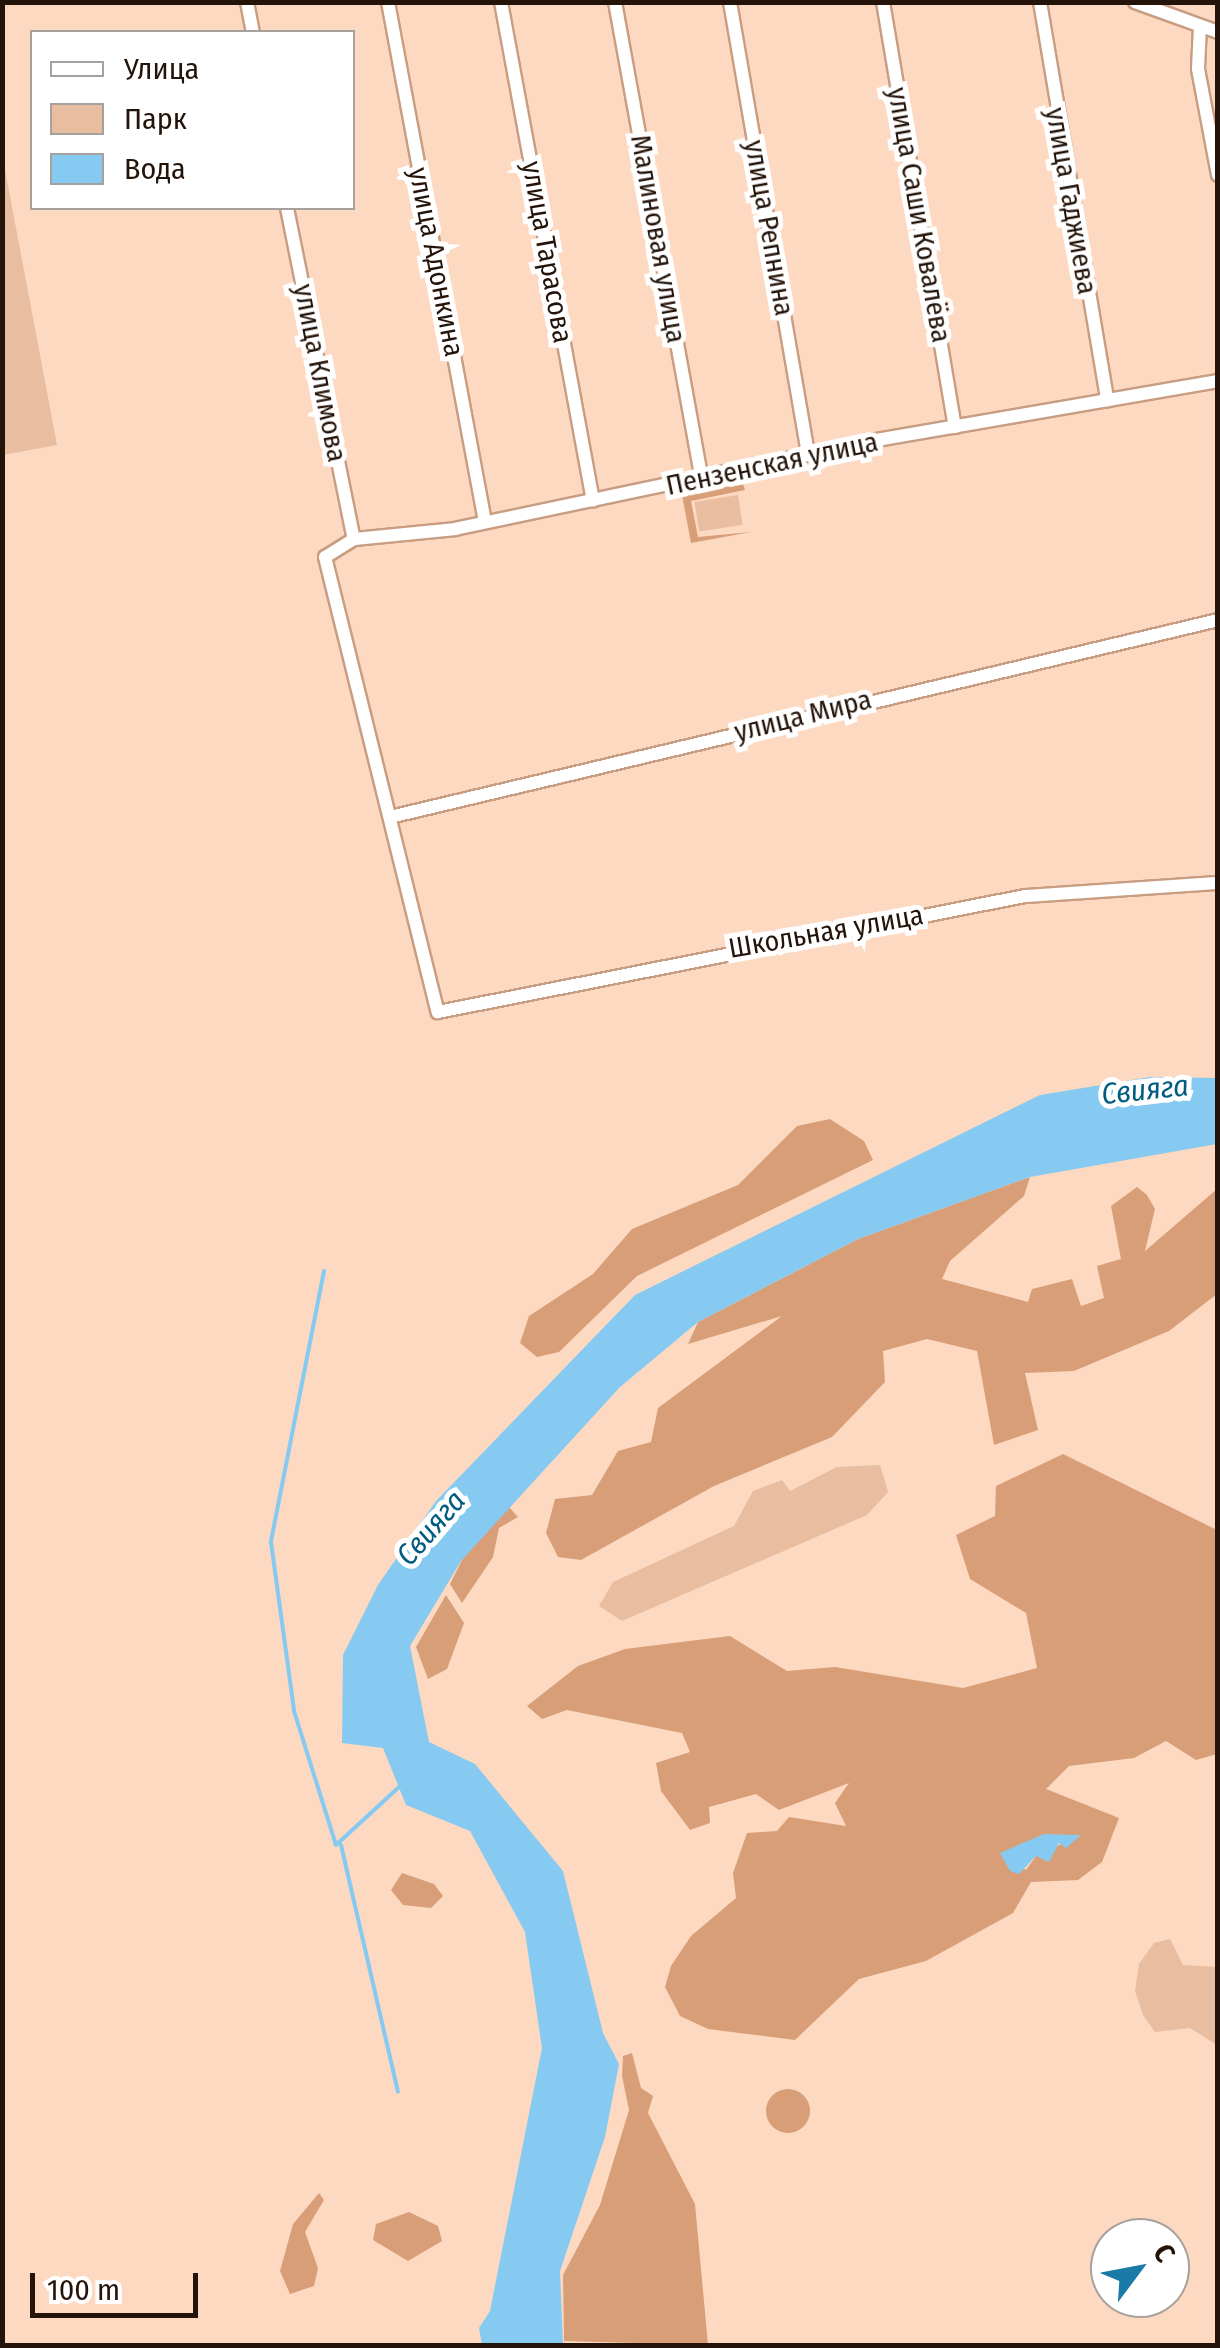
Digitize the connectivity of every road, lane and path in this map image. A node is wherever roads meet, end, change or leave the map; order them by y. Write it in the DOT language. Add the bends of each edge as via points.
graph roads {
  1 [pos="247,2"];
  2 [pos="388,2"];
  3 [pos="501,2"];
  4 [pos="615,2"];
  5 [pos="730,2"];
  6 [pos="883,2"];
  7 [pos="1040,2"];
  8 [pos="1135,2"];
  9 [pos="1200,26"];
  10 [pos="253,30"];
  11 [pos="1218,32"];
  12 [pos="1218,174"];
  13 [pos="288,210"];
  14 [pos="1218,381"];
  15 [pos="1107,400"];
  16 [pos="955,427"];
  17 [pos="808,454"];
  18 [pos="701,476"];
  19 [pos="593,502"];
  20 [pos="485,522"];
  21 [pos="354,539"];
  22 [pos="1218,620"];
  23 [pos="390,817"];
  24 [pos="1218,882"];
  1 -- 10 [label="street"];
  2 -- 20 [label="street, улица Адонкина"];
  3 -- 19 [label="street, улица Тарасова"];
  4 -- 18 [label="street, Малиновая улица"];
  5 -- 17 [label="street, улица Репнина"];
  6 -- 16 [label="street, улица Саши Ковалёва"];
  7 -- 15 [label="street, улица Гаджиева"];
  8 -- 9 [label="street"];
  9 -- 11 [label="street"];
  9 -- 12 [label="street" via="1198,69"];
  13 -- 21 [label="street, улица Климова"];
  14 -- 15 [label="street, Пензенская улица"];
  15 -- 16 [label="street, Пензенская улица"];
  16 -- 17 [label="street, Пензенская улица"];
  17 -- 18 [label="street, Пензенская улица"];
  18 -- 19 [label="street, Пензенская улица"];
  19 -- 20 [label="street, Пензенская улица"];
  20 -- 21 [label="street, Пензенская улица"];
  21 -- 23 [label="street, Пензенская улица" via="329,550 326,570"];
  22 -- 23 [label="street, улица Мира"];
  23 -- 24 [label="street, Школьная улица" via="438,1012 1025,896"];
}
